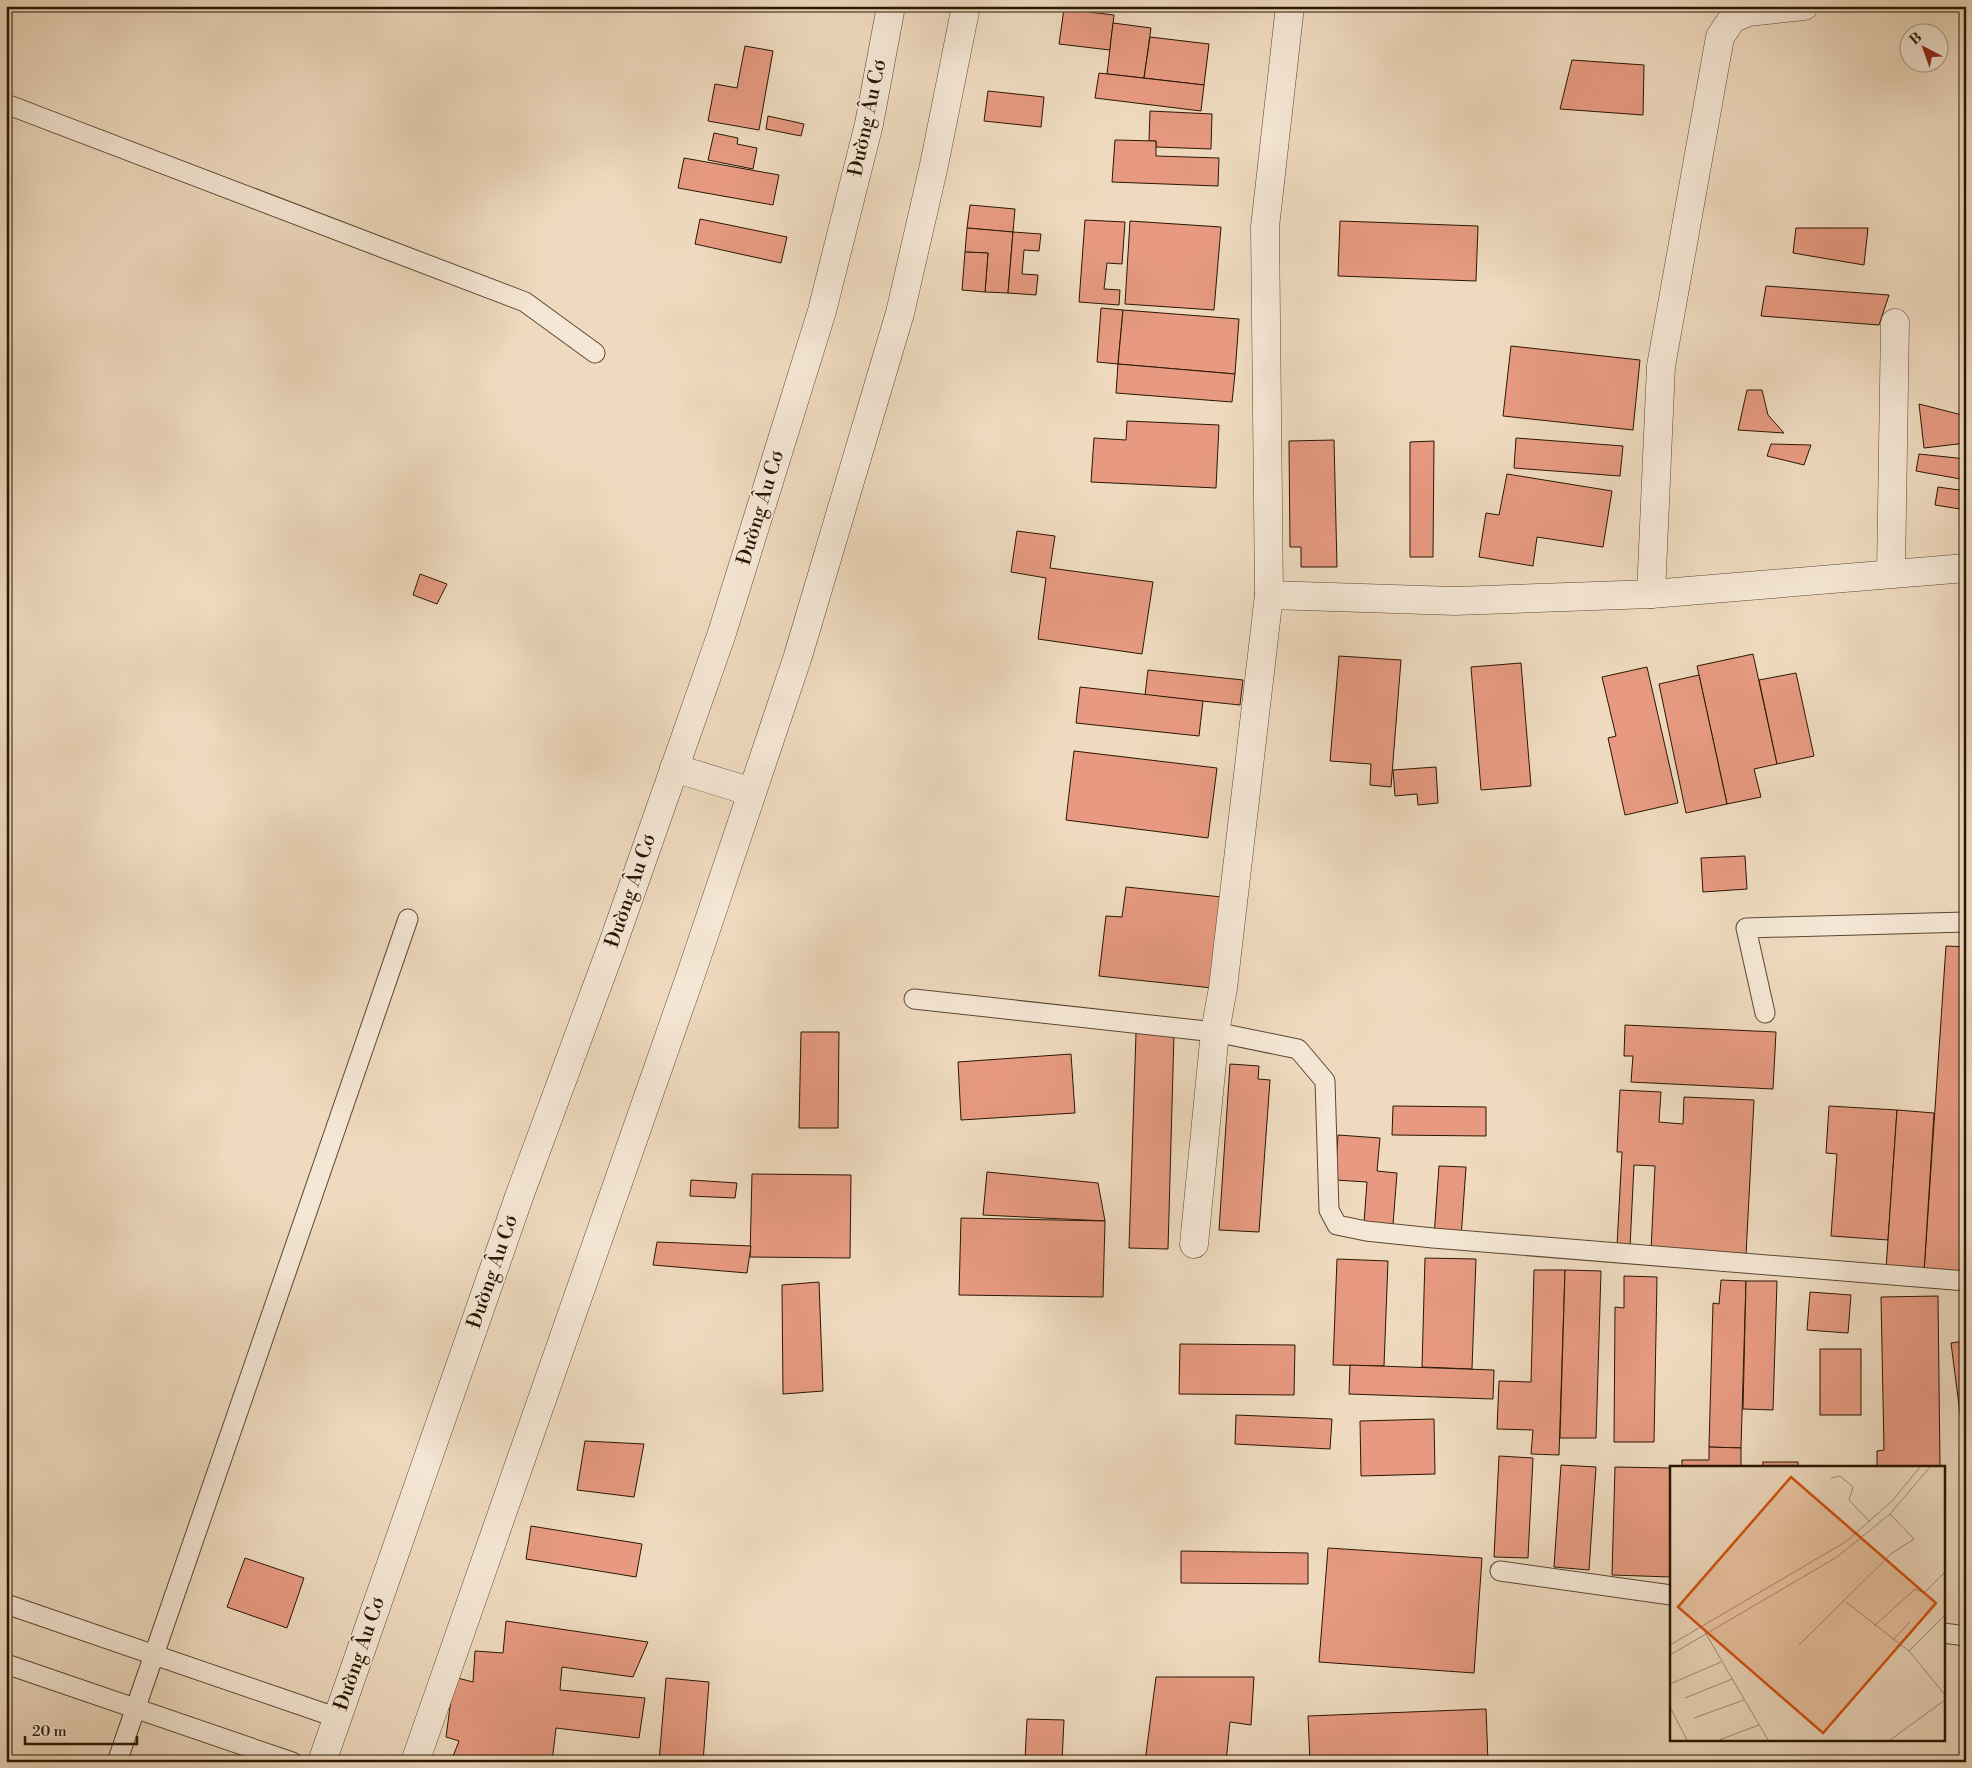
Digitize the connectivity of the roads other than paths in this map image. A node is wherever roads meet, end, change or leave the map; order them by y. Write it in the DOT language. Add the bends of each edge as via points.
graph roads {
  1 [pos="891,6"];
  2 [pos="966,6"];
  3 [pos="1290,6"];
  4 [pos="1804,6"];
  5 [pos="6,104"];
  6 [pos="1895,323"];
  7 [pos="596,353"];
  8 [pos="1966,568"];
  9 [pos="1891,573"];
  10 [pos="1651,594"];
  11 [pos="1269,595"];
  12 [pos="674,768"];
  13 [pos="752,792"];
  14 [pos="408,919"];
  15 [pos="1966,922"];
  16 [pos="914,999"];
  17 [pos="1765,1013"];
  18 [pos="1215,1032"];
  19 [pos="1194,1244"];
  20 [pos="1966,1281"];
  21 [pos="1500,1572"];
  22 [pos="1670,1595"];
  23 [pos="6,1604"];
  24 [pos="1944,1633"];
  25 [pos="1966,1636"];
  26 [pos="154,1655"];
  27 [pos="6,1664"];
  28 [pos="136,1708"];
  29 [pos="338,1718"];
  30 [pos="117,1762"];
  31 [pos="292,1762"];
  32 [pos="322,1762"];
  33 [pos="415,1762"];
  1 -- 12 [label="street, Đường Âu Cơ" via="869,124 822,311 722,633"];
  2 -- 13 [label="street" via="900,313 798,656"];
  3 -- 11 [label="street" via="1265,227"];
  4 -- 10 [label="street" via="1748,12 1732,19 1720,37 1661,366"];
  5 -- 7 [label="lane" via="525,302"];
  6 -- 9 [label="street"];
  8 -- 9 [label="street"];
  9 -- 10 [label="street"];
  10 -- 11 [label="street" via="1455,601"];
  11 -- 18 [label="street" via="1223,988"];
  12 -- 13 [label="street"];
  12 -- 29 [label="street, Đường Âu Cơ" via="520,1194"];
  13 -- 33 [label="street" via="687,987"];
  14 -- 26 [label="lane"];
  15 -- 17 [label="lane" via="1746,928"];
  16 -- 18 [label="lane"];
  18 -- 19 [label="street"];
  18 -- 20 [label="lane" via="1298,1049 1325,1080 1329,1210 1337,1225 1433,1238"];
  21 -- 22 [label="lane"];
  23 -- 26 [label="lane"];
  24 -- 25 [label="lane"];
  26 -- 28 [label="lane"];
  26 -- 29 [label="lane"];
  27 -- 28 [label="lane"];
  28 -- 30 [label="lane"];
  28 -- 31 [label="lane"];
  29 -- 32 [label="street, Đường Âu Cơ"];
}
